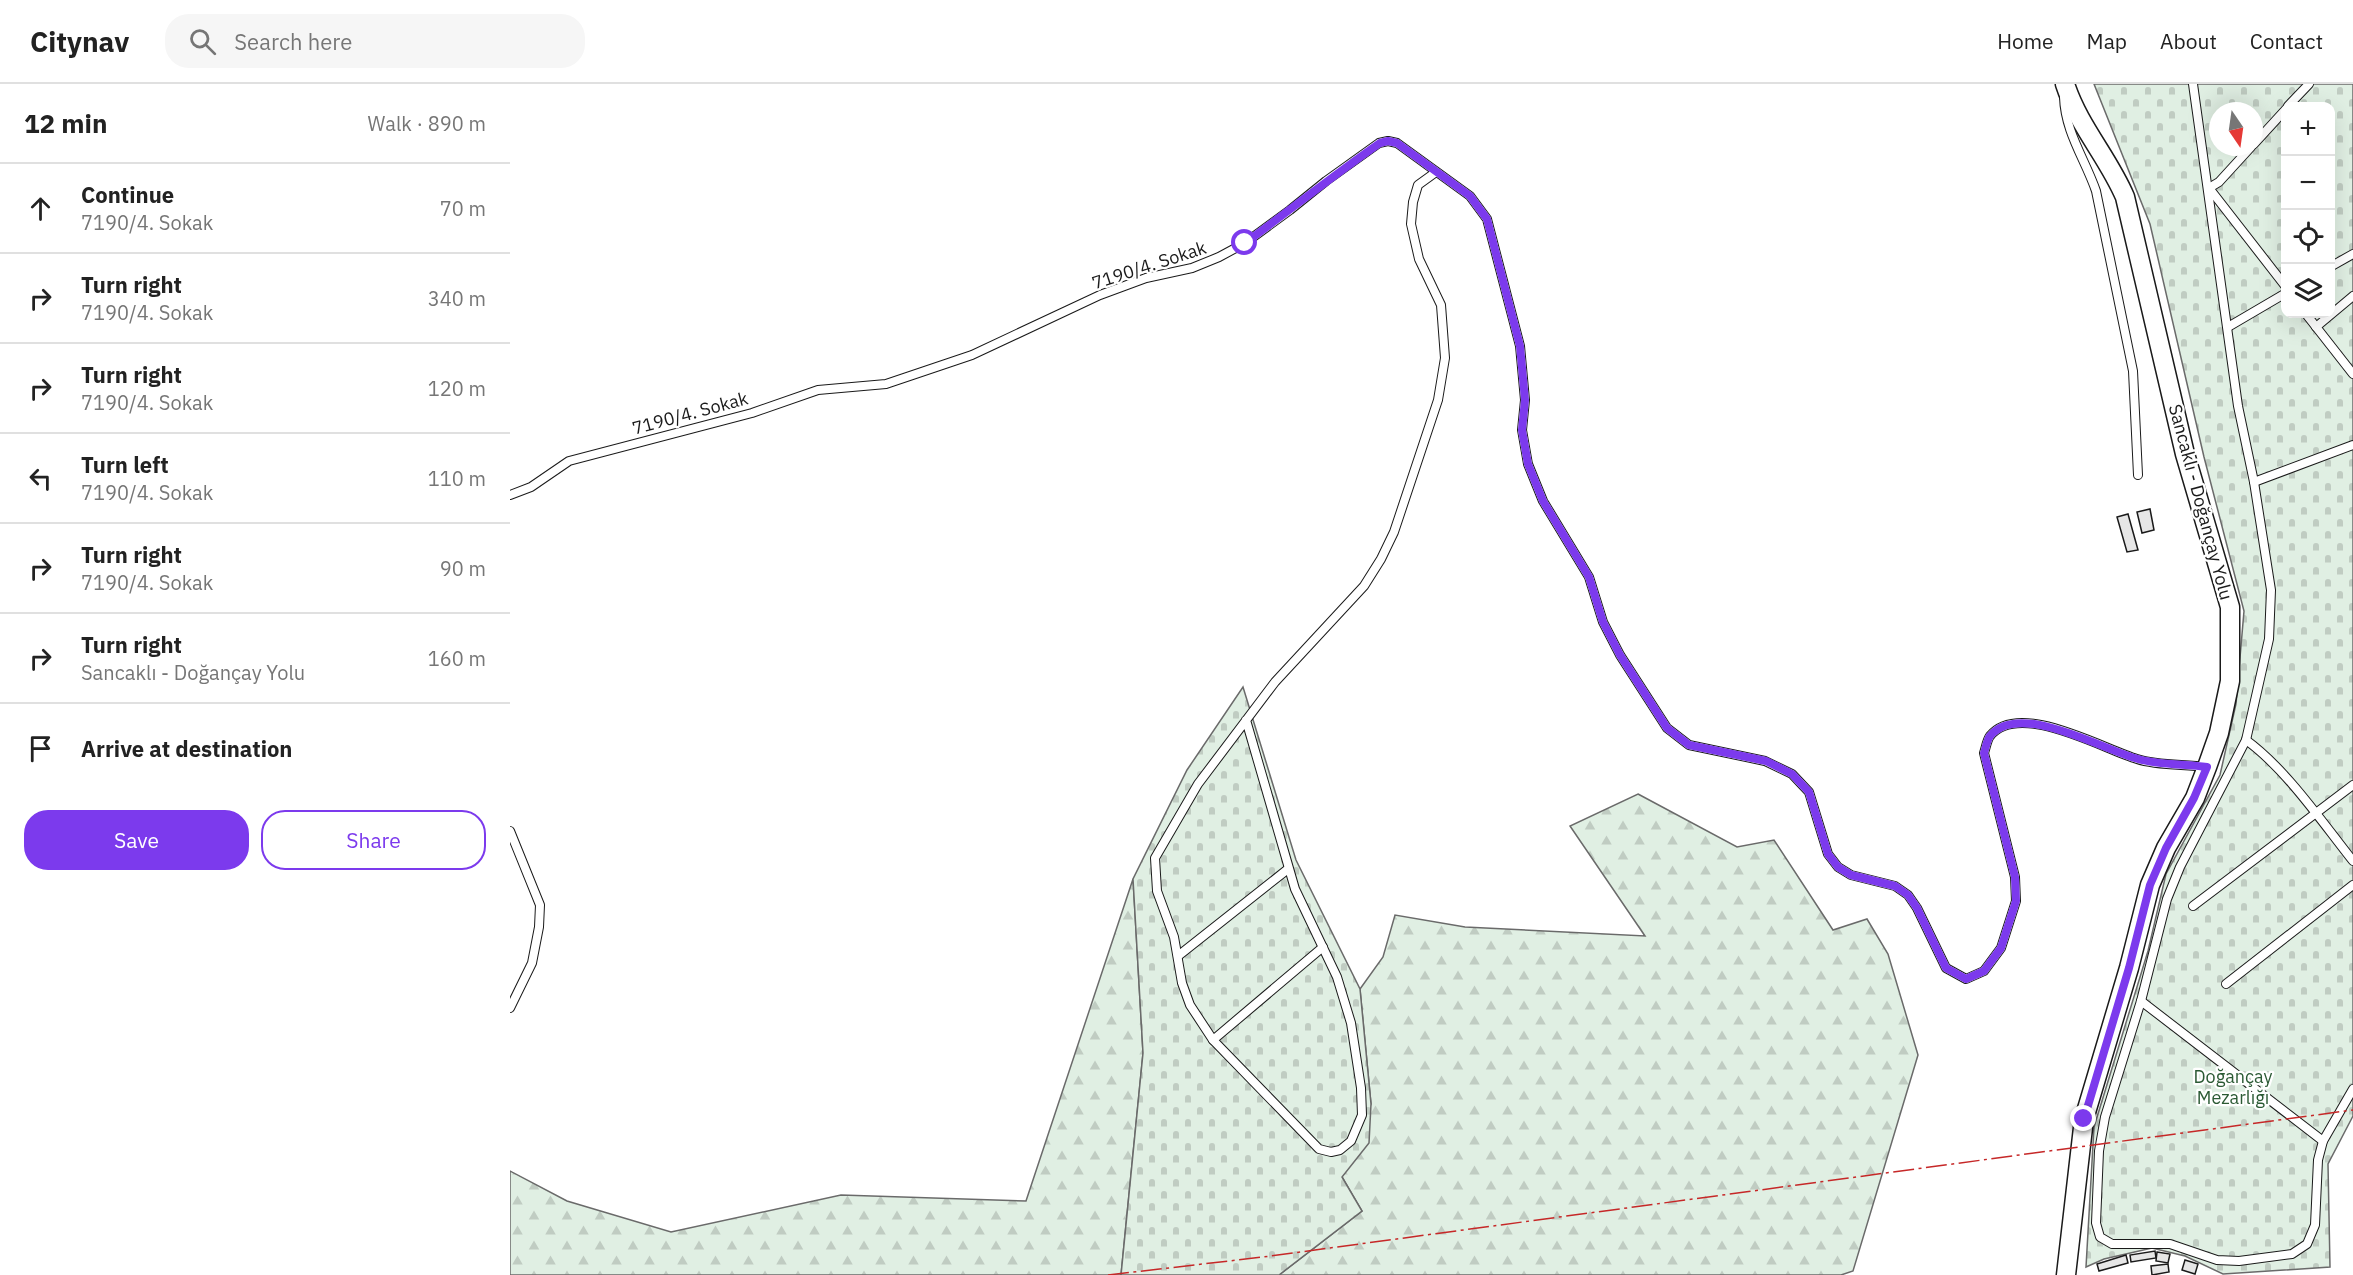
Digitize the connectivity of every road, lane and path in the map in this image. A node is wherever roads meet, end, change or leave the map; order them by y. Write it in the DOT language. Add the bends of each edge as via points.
graph roads {
  1 [pos="2064,84"];
  2 [pos="2193,84"];
  3 [pos="2309,84"];
  4 [pos="2292,102"];
  5 [pos="2281,115"];
  6 [pos="2263,134"];
  7 [pos="2243,156"];
  8 [pos="1436,172"];
  9 [pos="2209,188"];
  10 [pos="2353,254"];
  11 [pos="2335,265"];
  12 [pos="2281,281"];
  13 [pos="2281,296"];
  14 [pos="2353,296"];
  15 [pos="2309,318"];
  16 [pos="2228,327"];
  17 [pos="2316,327"];
  18 [pos="2353,374"];
  19 [pos="2353,446"];
  20 [pos="2138,475"];
  21 [pos="2254,483"];
  22 [pos="510,495"];
  23 [pos="1246,720"];
  24 [pos="2246,740"];
  25 [pos="2207,767"];
  26 [pos="2353,785"];
  27 [pos="2316,813"];
  28 [pos="510,831"];
  29 [pos="2353,861"];
  30 [pos="1288,868"];
  31 [pos="2353,885"];
  32 [pos="2193,906"];
  33 [pos="1323,947"];
  34 [pos="1178,956"];
  35 [pos="2226,984"];
  36 [pos="2141,1001"];
  37 [pos="510,1008"];
  38 [pos="1213,1040"];
  39 [pos="2353,1089"];
  40 [pos="2323,1141"];
  41 [pos="2066,1275"];
  1 -- 20 [label="lane" via="2064,115 2096,191 2133,371"];
  1 -- 25 [label="street, Sancaklı - Doğançay Yolu" via="2073,108 2125,197 2185,454 2230,607 2230,681"];
  2 -- 9 [label="lane"];
  3 -- 4 [label="lane"];
  5 -- 6 [label="lane"];
  7 -- 9 [label="lane"];
  8 -- 22 [label="lane, 7190/4. Sokak" via="1397,143 1380,143 1245,243 1192,268 1146,278 972,355 886,384 818,390 753,412 569,461 531,487"];
  8 -- 23 [label="lane" via="1418,185 1411,224 1419,259 1441,305 1445,357 1438,400 1394,532 1364,586 1275,682"];
  8 -- 25 [label="lane, 7190/4. Sokak" via="1470,196 1487,219 1520,346 1525,400 1522,430 1528,464 1543,501 1589,577 1603,622 1620,655 1667,728 1689,745 1766,761 1792,774 1809,792 1828,854 1838,867 1851,875 1895,886 1908,895 1946,968 1966,979 1984,971 2001,948 2016,901 2015,877 1984,753 1989,737 1997,730 2010,724 2043,724 2139,760"];
  9 -- 12 [label="lane"];
  9 -- 16 [label="lane"];
  10 -- 11 [label="lane"];
  13 -- 16 [label="lane"];
  14 -- 17 [label="lane"];
  15 -- 17 [label="lane"];
  16 -- 21 [label="lane" via="2238,406"];
  17 -- 18 [label="lane"];
  19 -- 21 [label="lane"];
  21 -- 24 [label="lane" via="2271,590 2269,639"];
  23 -- 30 [label="lane"];
  23 -- 34 [label="lane" via="1198,784 1155,858 1156,891"];
  24 -- 27 [label="lane" via="2267,757"];
  24 -- 36 [label="lane" via="2167,899"];
  25 -- 41 [label="street, Sancaklı - Doğançay Yolu" via="2150,885 2084,1119"];
  26 -- 27 [label="lane"];
  27 -- 29 [label="lane"];
  27 -- 32 [label="lane"];
  28 -- 37 [label="lane" via="540,905 540,916 532,963"];
  30 -- 33 [label="lane"];
  30 -- 34 [label="lane"];
  31 -- 35 [label="lane"];
  33 -- 38 [label="lane"];
  33 -- 38 [label="lane" via="1351,1023 1361,1088 1362,1114 1351,1141 1340,1150 1320,1149"];
  34 -- 38 [label="lane" via="1190,1005"];
  36 -- 40 [label="lane"];
  36 -- 40 [label="lane" via="2105,1117 2099,1151 2096,1223 2100,1237 2112,1244 2170,1244 2217,1260 2292,1254 2307,1244 2314,1225"];
  39 -- 40 [label="lane"];
}
